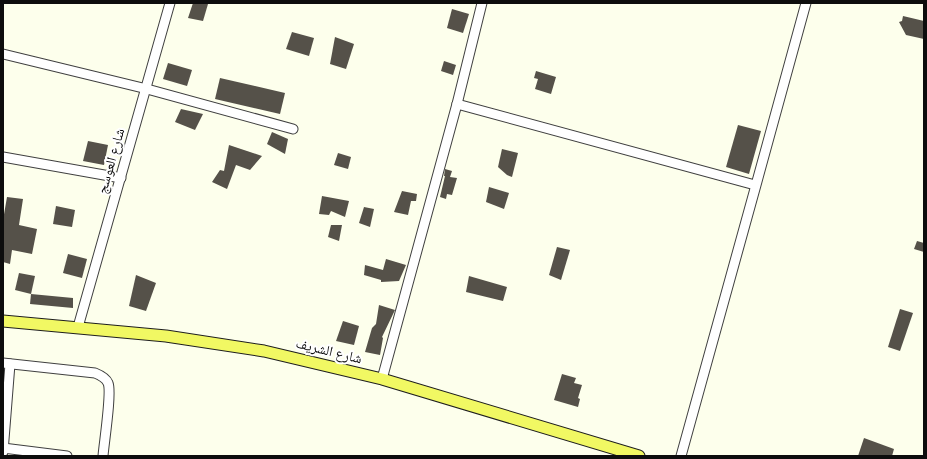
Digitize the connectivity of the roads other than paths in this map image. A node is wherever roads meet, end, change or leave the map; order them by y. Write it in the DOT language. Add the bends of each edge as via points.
graph roads {
  1 [pos="170,3"];
  2 [pos="482,3"];
  3 [pos="806,3"];
  4 [pos="3,54"];
  5 [pos="146,89"];
  6 [pos="456,104"];
  7 [pos="293,129"];
  8 [pos="3,158"];
  9 [pos="121,178"];
  10 [pos="755,184"];
  11 [pos="3,321"];
  12 [pos="78,327"];
  13 [pos="7,364"];
  14 [pos="382,379"];
  15 [pos="3,448"];
  16 [pos="3,452"];
  17 [pos="67,456"];
  18 [pos="103,456"];
  19 [pos="639,456"];
  20 [pos="682,456"];
  1 -- 5 [label="street, شارع العوسج"];
  2 -- 6 [label="street"];
  3 -- 10 [label="street"];
  4 -- 5 [label="street"];
  5 -- 7 [label="street"];
  5 -- 9 [label="street, شارع العوسج"];
  6 -- 10 [label="street"];
  6 -- 14 [label="street"];
  8 -- 9 [label="street"];
  9 -- 12 [label="street, شارع العوسج"];
  10 -- 20 [label="street"];
  11 -- 12 [label="main road, شارع الشريف"];
  12 -- 14 [label="main road, شارع الشريف" via="166,336 264,351"];
  13 -- 15 [label="street"];
  13 -- 18 [label="street" via="95,373 104,378 108,383 109,394"];
  14 -- 19 [label="main road, شارع الشريف"];
  15 -- 16 [label="street"];
  15 -- 17 [label="street"];
}
